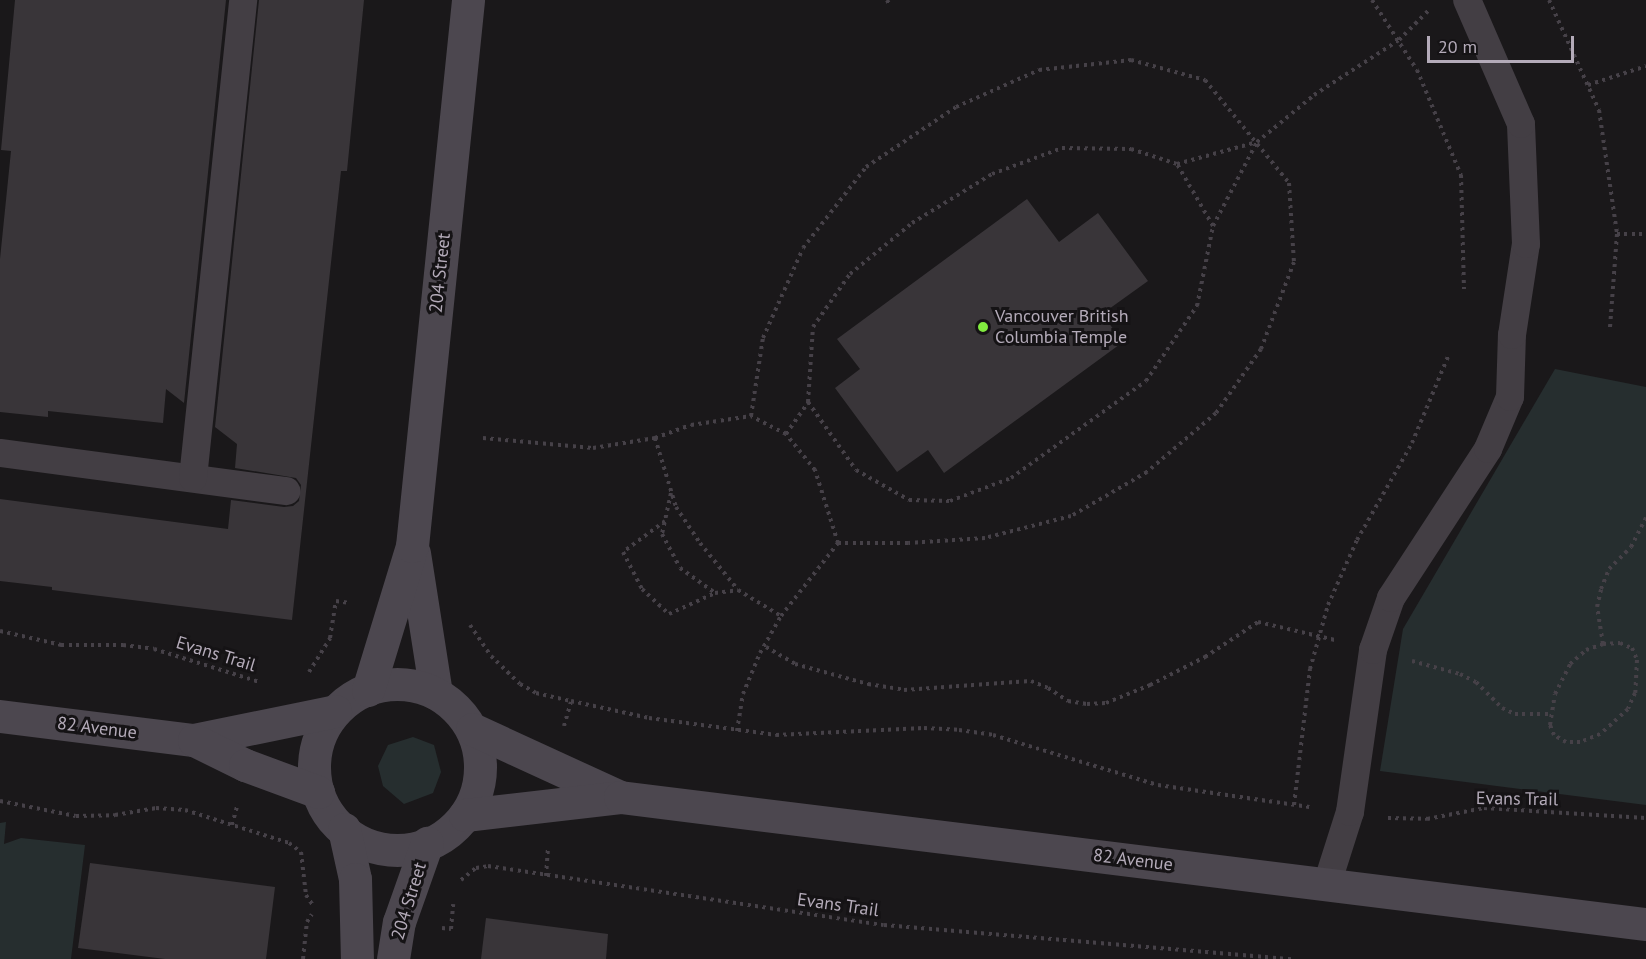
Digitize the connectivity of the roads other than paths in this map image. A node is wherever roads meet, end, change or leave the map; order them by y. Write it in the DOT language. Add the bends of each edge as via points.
graph roads {
  1 [pos="243,0"];
  2 [pos="468,0"];
  3 [pos="1467,0"];
  4 [pos="0,453"];
  5 [pos="193,477"];
  6 [pos="286,491"];
  7 [pos="412,546"];
  8 [pos="368,690"];
  9 [pos="436,693"];
  10 [pos="335,711"];
  11 [pos="0,716"];
  12 [pos="472,729"];
  13 [pos="194,740"];
  14 [pos="318,792"];
  15 [pos="621,797"];
  16 [pos="465,815"];
  17 [pos="344,829"];
  18 [pos="427,843"];
  19 [pos="1326,884"];
  20 [pos="1646,924"];
  21 [pos="357,959"];
  22 [pos="393,959"];
  1 -- 5 [label="lane"];
  2 -- 7 [label="street, 204 Street"];
  3 -- 19 [label="lane" via="1521,124 1526,244 1512,335 1510,397 1488,449 1392,598 1373,650 1350,812"];
  4 -- 5 [label="lane"];
  5 -- 6 [label="lane"];
  7 -- 8 [label="street, 204 Street"];
  7 -- 9 [label="street, 204 Street"];
  8 -- 9 [label="street" via="385,684 411,685"];
  8 -- 10 [label="street"];
  9 -- 12 [label="street" via="457,708"];
  10 -- 13 [label="street, 82 Avenue"];
  10 -- 14 [label="street" via="320,736 314,764"];
  11 -- 13 [label="street, 82 Avenue"];
  12 -- 15 [label="street, 82 Avenue"];
  12 -- 16 [label="street" via="480,754 480,780"];
  13 -- 14 [label="street, 82 Avenue" via="245,765"];
  14 -- 17 [label="street" via="331,817"];
  15 -- 16 [label="street, 82 Avenue"];
  15 -- 19 [label="street, 82 Avenue"];
  16 -- 18 [label="street" via="456,826"];
  17 -- 18 [label="street" via="379,848 408,850"];
  17 -- 21 [label="street" via="355,879"];
  18 -- 22 [label="street, 204 Street" via="399,921"];
  19 -- 20 [label="street, 82 Avenue"];
}
